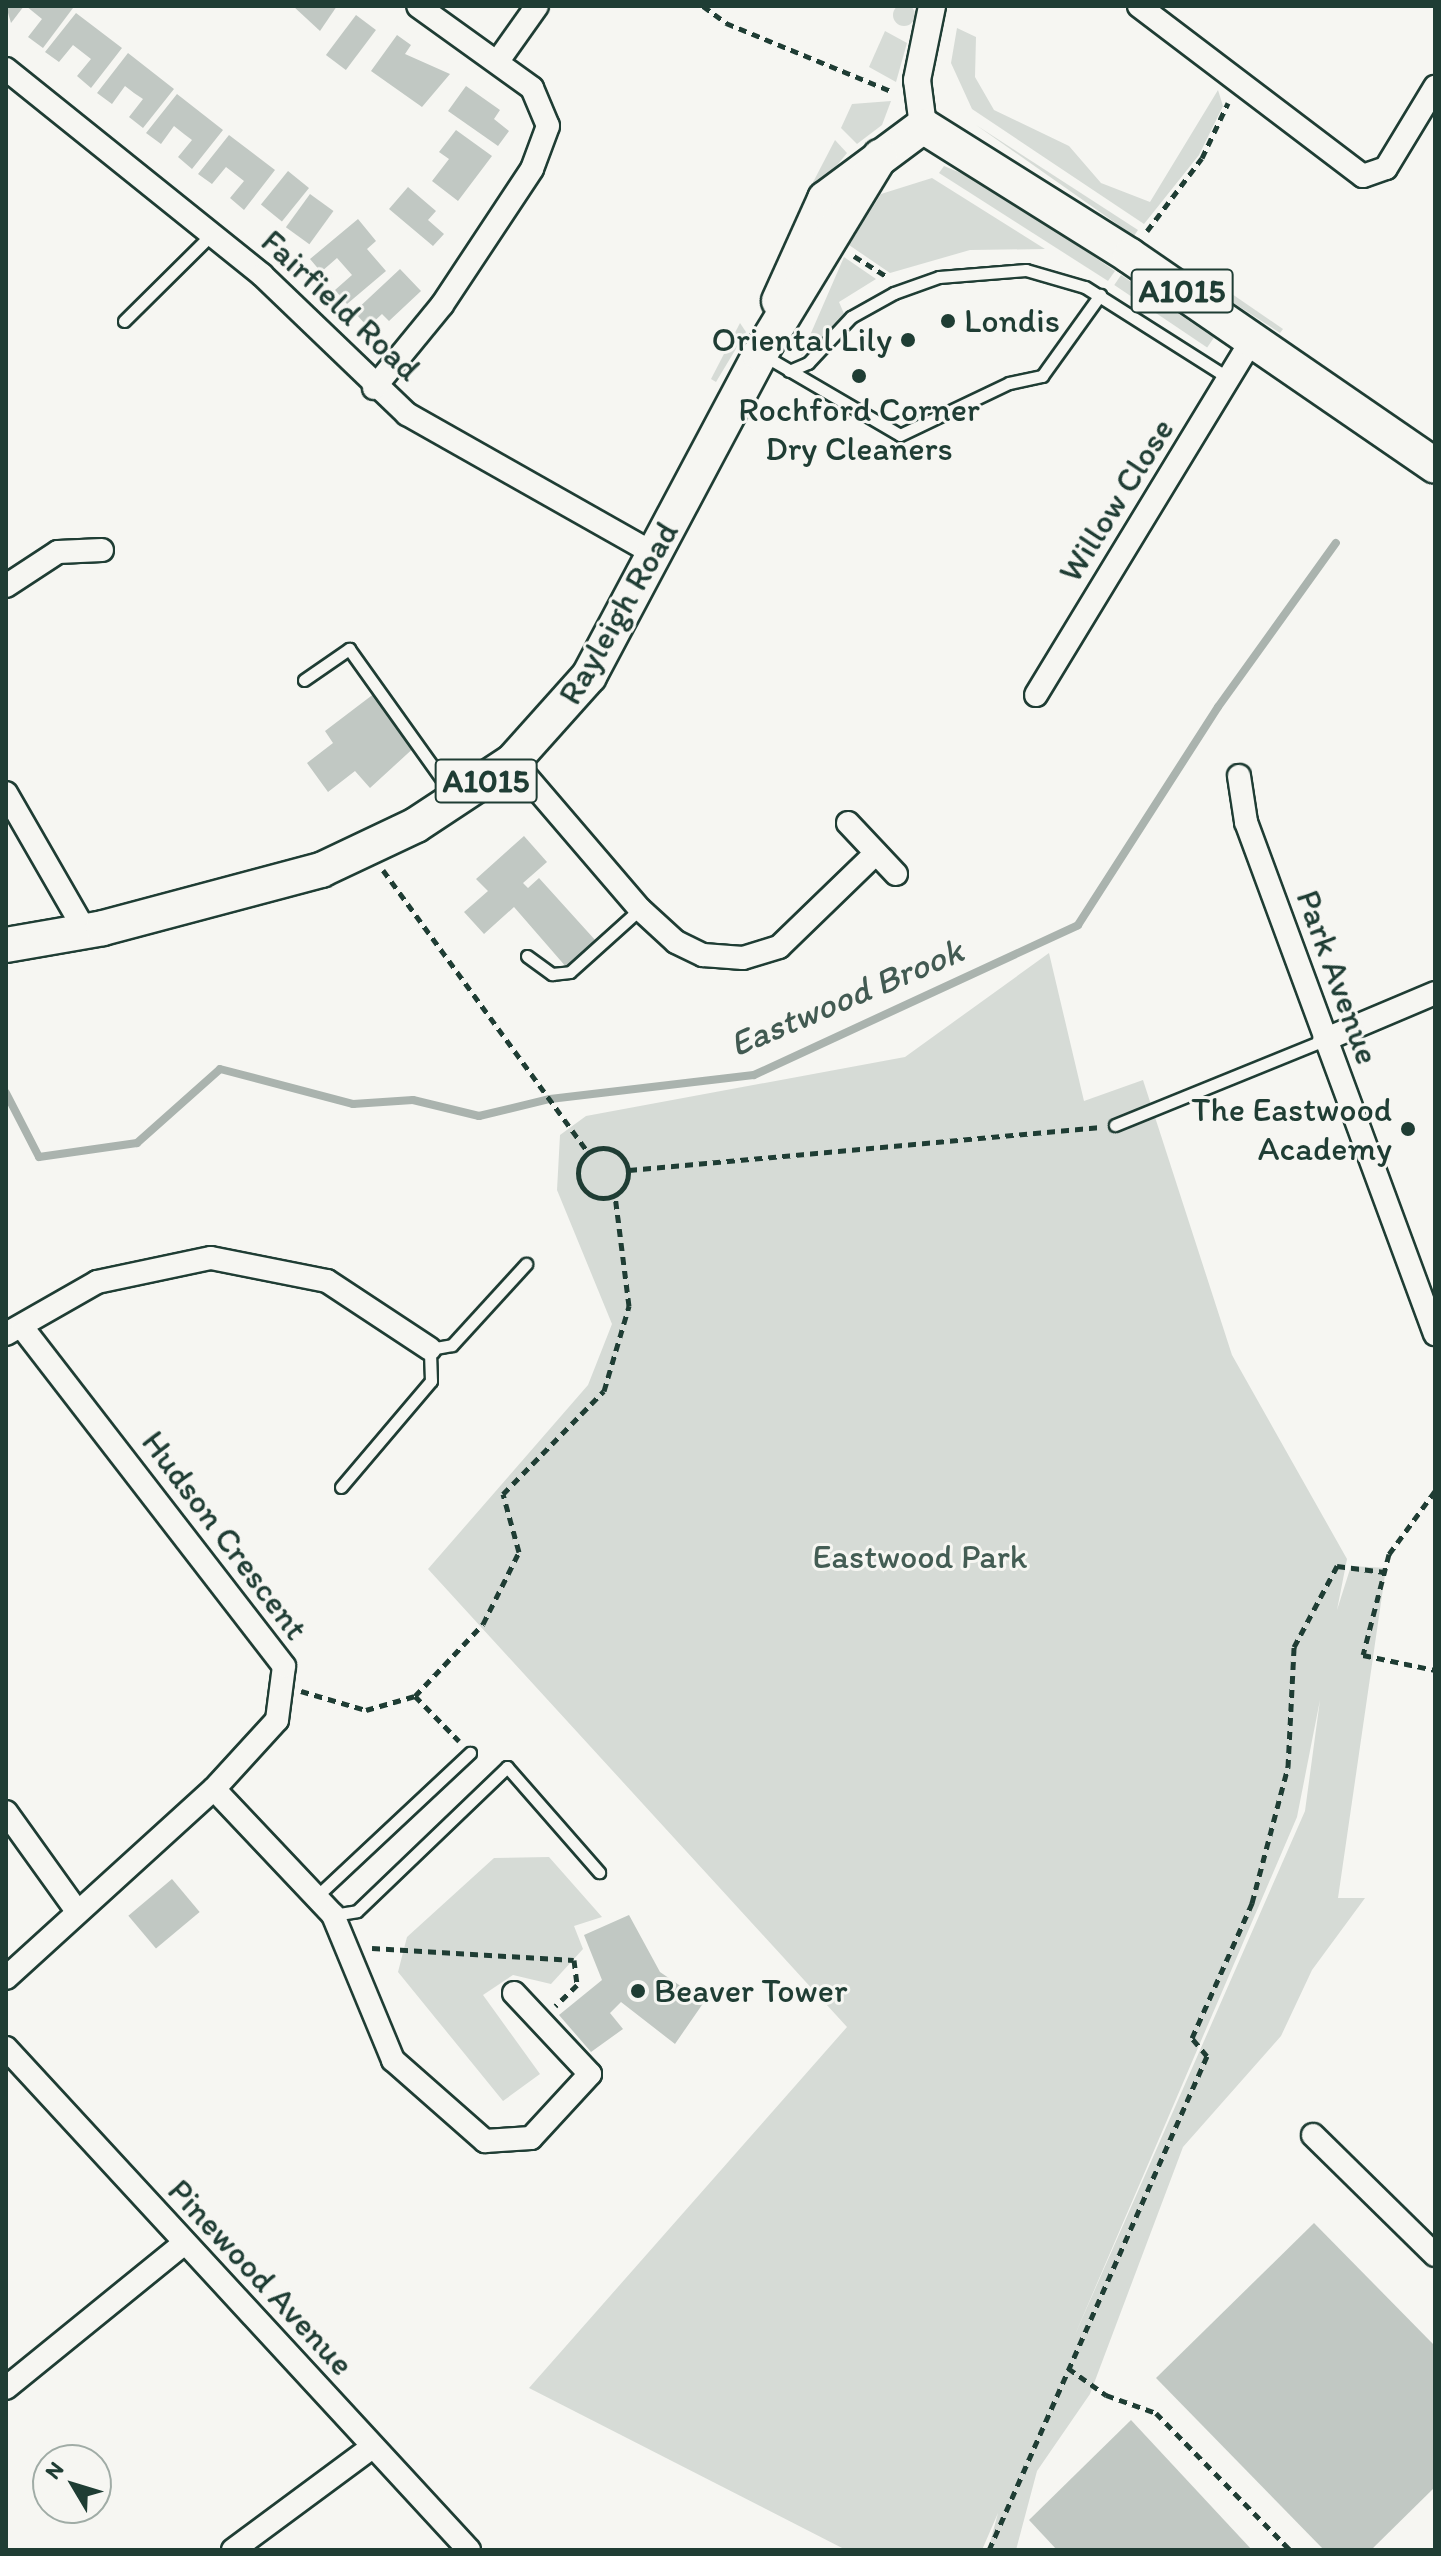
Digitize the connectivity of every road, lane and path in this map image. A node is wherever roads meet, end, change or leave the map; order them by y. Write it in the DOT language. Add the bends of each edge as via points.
graph roads {
  1 [pos="418,6"];
  2 [pos="537,6"];
  3 [pos="703,6"];
  4 [pos="932,6"];
  5 [pos="1139,6"];
  6 [pos="498,61"];
  7 [pos="6,69"];
  8 [pos="1239,85"];
  9 [pos="1435,87"];
  10 [pos="920,111"];
  11 [pos="1147,231"];
  12 [pos="212,234"];
  13 [pos="843,249"];
  14 [pos="887,277"];
  15 [pos="1100,295"];
  16 [pos="124,321"];
  17 [pos="1252,340"];
  18 [pos="775,362"];
  19 [pos="1231,379"];
  20 [pos="374,388"];
  21 [pos="1435,466"];
  22 [pos="102,550"];
  23 [pos="654,554"];
  24 [pos="6,586"];
  25 [pos="304,680"];
  26 [pos="1036,695"];
  27 [pos="513,761"];
  28 [pos="1239,776"];
  29 [pos="6,793"];
  30 [pos="457,802"];
  31 [pos="848,823"];
  32 [pos="368,850"];
  33 [pos="876,853"];
  34 [pos="896,874"];
  35 [pos="640,909"];
  36 [pos="86,932"];
  37 [pos="6,945"];
  38 [pos="527,956"];
  39 [pos="1435,993"];
  40 [pos="1324,1040"];
  41 [pos="1115,1125"];
  42 [pos="588,1152"];
  43 [pos="629,1170"];
  44 [pos="615,1195"];
  45 [pos="526,1264"];
  46 [pos="15,1331"];
  47 [pos="1435,1334"];
  48 [pos="430,1349"];
  49 [pos="341,1487"];
  50 [pos="1435,1491"];
  51 [pos="1385,1572"];
  52 [pos="1435,1670"];
  53 [pos="281,1685"];
  54 [pos="470,1753"];
  55 [pos="214,1789"];
  56 [pos="6,1812"];
  57 [pos="599,1872"];
  58 [pos="316,1897"];
  59 [pos="77,1911"];
  60 [pos="333,1915"];
  61 [pos="346,1947"];
  62 [pos="6,1978"];
  63 [pos="514,1993"];
  64 [pos="539,2020"];
  65 [pos="6,2048"];
  66 [pos="1313,2135"];
  67 [pos="183,2244"];
  68 [pos="1435,2255"];
  69 [pos="1068,2368"];
  70 [pos="6,2388"];
  71 [pos="372,2447"];
  72 [pos="233,2550"];
  73 [pos="469,2550"];
  74 [pos="989,2550"];
  75 [pos="1290,2550"];
  1 -- 6 [label="street"];
  2 -- 6 [label="street"];
  3 -- 10 [label="path"];
  4 -- 10 [label="street"];
  5 -- 8 [label="street"];
  6 -- 20 [label="street" via="544,104 544,145 442,305"];
  7 -- 12 [label="street, Fairfield Road"];
  8 -- 9 [label="street" via="1371,177 1386,168"];
  8 -- 11 [label="path" via="1202,158"];
  10 -- 17 [label="main road, A1015"];
  10 -- 18 [label="main road, Rayleigh Road / A1015" via="880,157"];
  12 -- 16 [label="lane"];
  12 -- 20 [label="street, Fairfield Road"];
  13 -- 14 [label="path"];
  15 -- 18 [label="lane" via="1026,270 939,277 871,304 833,331 808,363"];
  15 -- 18 [label="lane" via="1042,376 1009,383 900,435"];
  15 -- 19 [label="lane"];
  17 -- 19 [label="street, Willow Close"];
  17 -- 21 [label="main road, A1015"];
  18 -- 23 [label="main road, Rayleigh Road / A1015"];
  19 -- 26 [label="street, Willow Close"];
  20 -- 23 [label="street, Fairfield Road" via="442,438"];
  22 -- 24 [label="street" via="58,552"];
  23 -- 27 [label="main road, Rayleigh Road / A1015" via="589,676"];
  25 -- 30 [label="lane" via="349,649"];
  27 -- 30 [label="main road, Rayleigh Road / A1015"];
  27 -- 35 [label="street"];
  28 -- 40 [label="street, Park Avenue" via="1246,822"];
  29 -- 36 [label="street"];
  30 -- 32 [label="main road, Rayleigh Road / A1015"];
  31 -- 33 [label="street"];
  32 -- 36 [label="main road, Rayleigh Road / A1015" via="275,886"];
  32 -- 42 [label="path"];
  33 -- 34 [label="street"];
  33 -- 35 [label="street" via="813,922 761,954 703,955 676,942"];
  35 -- 38 [label="lane" via="570,972 552,974"];
  36 -- 37 [label="main road, Rayleigh Road / A1015"];
  39 -- 40 [label="street"];
  40 -- 41 [label="lane"];
  40 -- 47 [label="street, Park Avenue"];
  41 -- 43 [label="path"];
  42 -- 43 [label="path" via="614,1149"];
  42 -- 44 [label="path" via="579,1182 590,1195"];
  43 -- 44 [label="path"];
  44 -- 53 [label="path" via="629,1306 604,1391 503,1494 519,1552 483,1624 415,1696 366,1710"];
  45 -- 48 [label="lane" via="452,1345"];
  46 -- 48 [label="street" via="97,1282 211,1258 327,1281"];
  46 -- 53 [label="street, Hudson Crescent" via="284,1666"];
  48 -- 49 [label="lane" via="431,1381"];
  50 -- 51 [label="path"];
  51 -- 52 [label="path" via="1363,1655"];
  51 -- 69 [label="path" via="1337,1566 1294,1647 1288,1767 1260,1873 1192,2038 1207,2056"];
  53 -- 55 [label="street, Hudson Crescent" via="277,1720"];
  54 -- 58 [label="lane"];
  55 -- 58 [label="street"];
  55 -- 59 [label="street, Hudson Crescent"];
  56 -- 59 [label="street"];
  57 -- 60 [label="lane" via="507,1767 357,1911"];
  58 -- 60 [label="street"];
  59 -- 62 [label="street, Hudson Crescent"];
  60 -- 61 [label="street"];
  61 -- 64 [label="path" via="574,1960 577,1985"];
  61 -- 64 [label="street" via="393,2060 485,2141 531,2138 590,2074"];
  63 -- 64 [label="street"];
  65 -- 67 [label="street, Pinewood Avenue"];
  66 -- 68 [label="street"];
  67 -- 70 [label="street"];
  67 -- 71 [label="street, Pinewood Avenue"];
  69 -- 74 [label="path"];
  69 -- 75 [label="path" via="1106,2395 1156,2413"];
  71 -- 72 [label="street"];
  71 -- 73 [label="street, Pinewood Avenue"];
}
